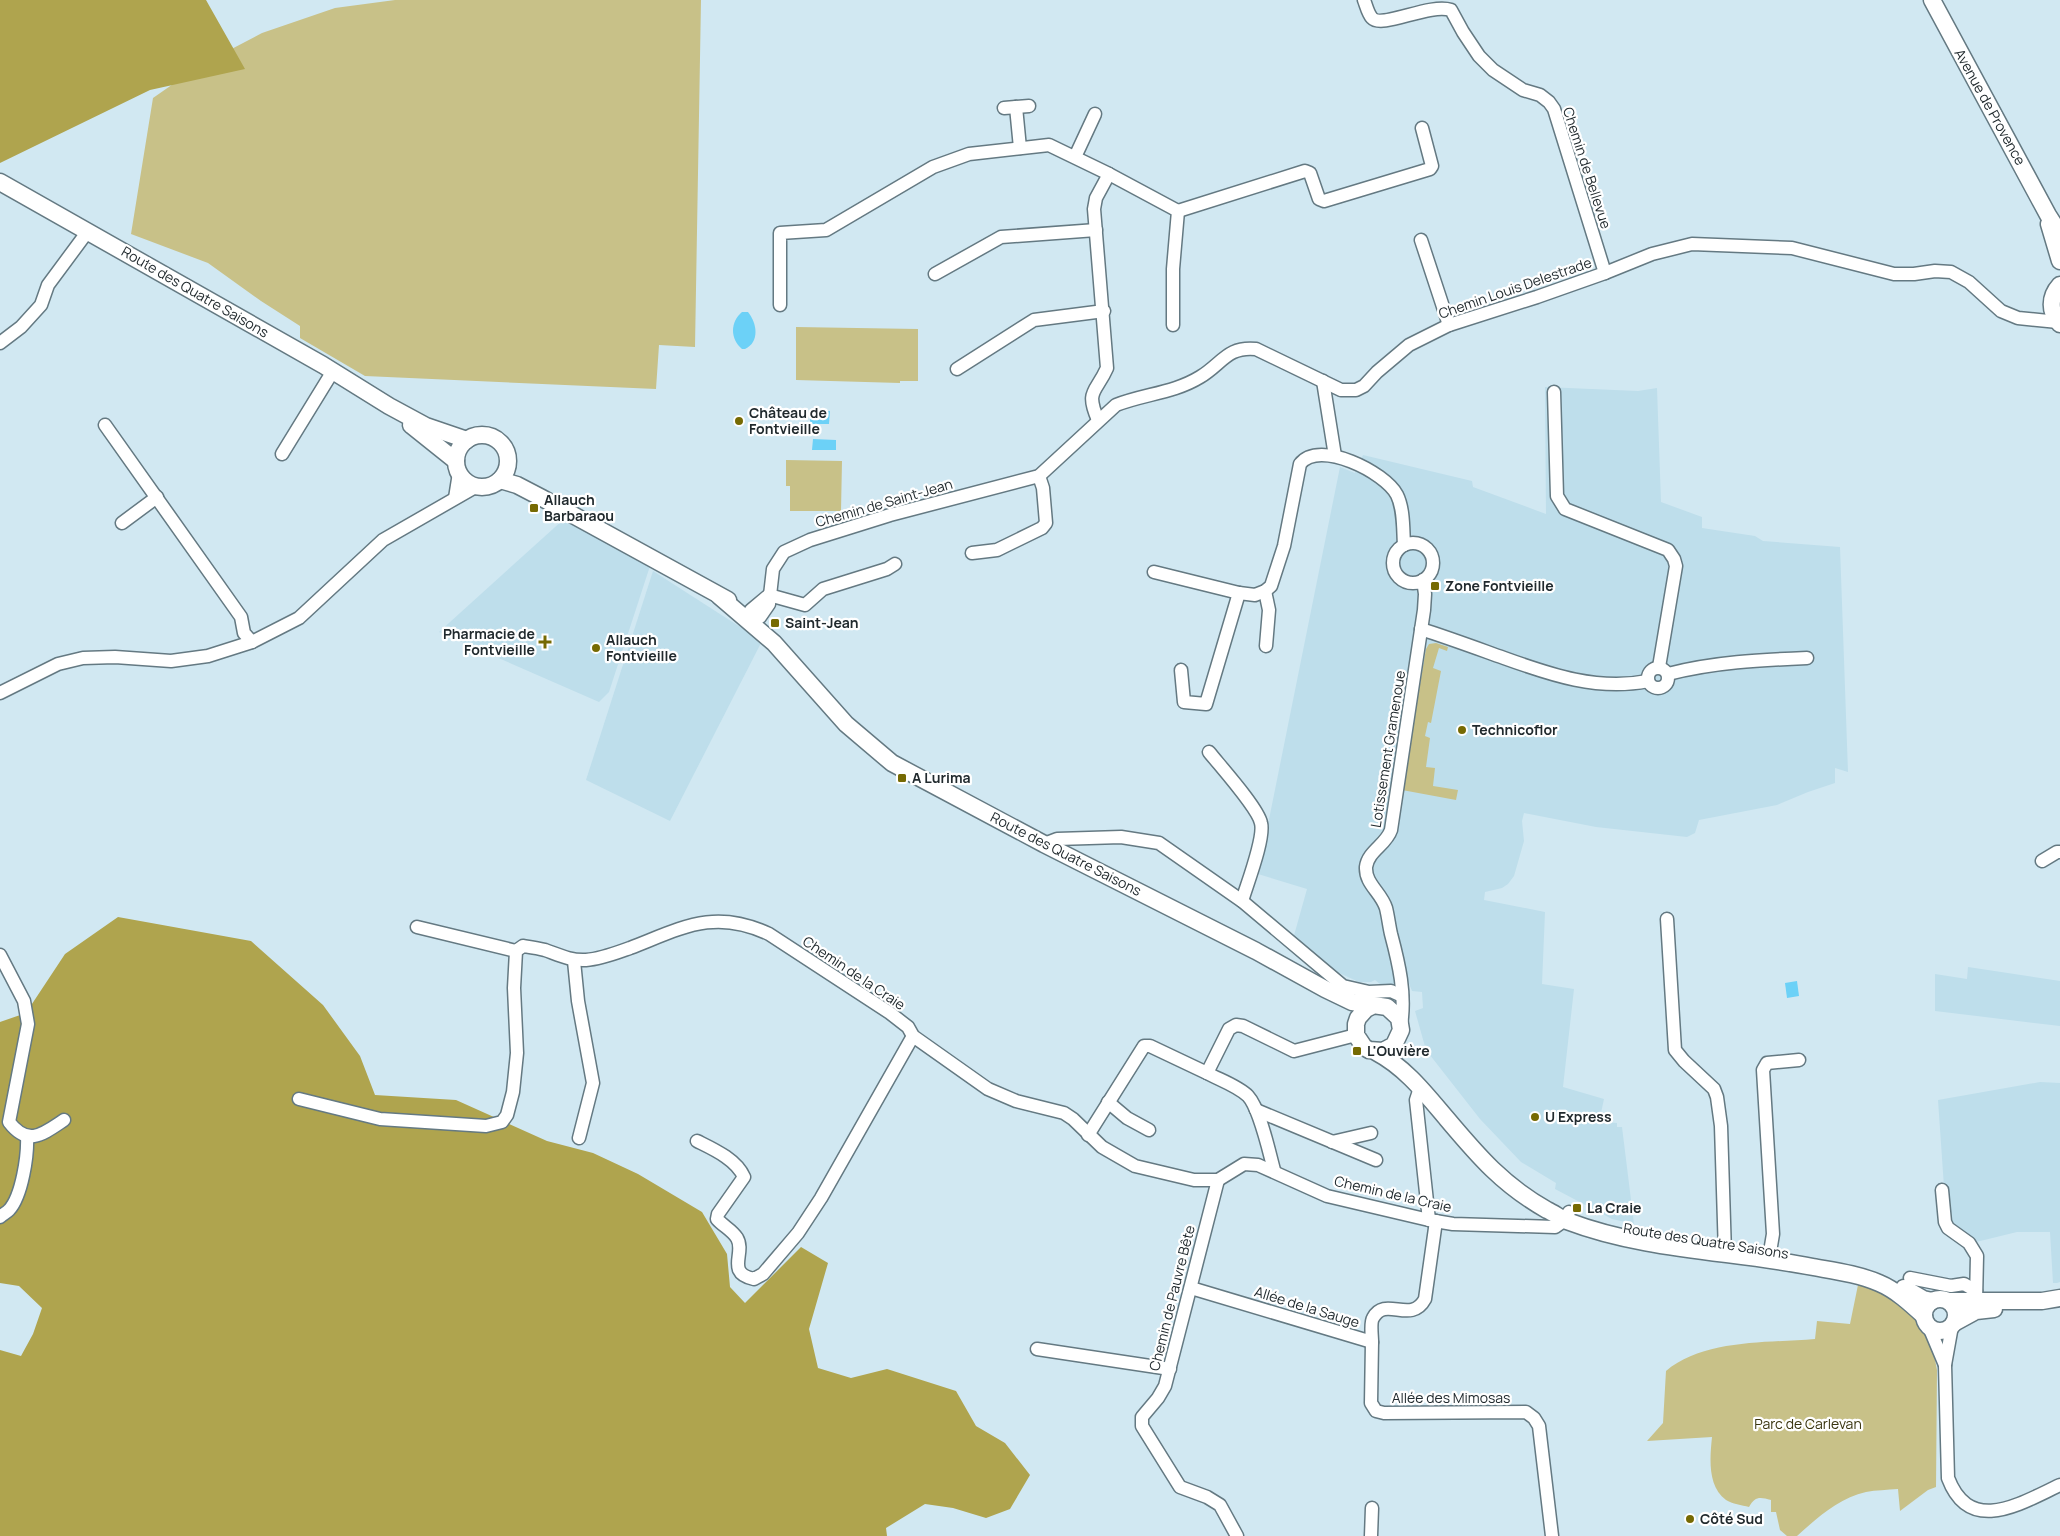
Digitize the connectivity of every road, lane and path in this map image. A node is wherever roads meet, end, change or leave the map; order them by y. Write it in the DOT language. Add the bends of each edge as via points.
graph roads {
  1 [pos="1364,0"];
  2 [pos="1932,0"];
  3 [pos="1016,107"];
  4 [pos="1095,114"];
  5 [pos="1422,128"];
  6 [pos="1020,148"];
  7 [pos="1075,157"];
  8 [pos="1109,174"];
  9 [pos="0,182"];
  10 [pos="1178,211"];
  11 [pos="2048,215"];
  12 [pos="1096,230"];
  13 [pos="88,231"];
  14 [pos="2060,234"];
  15 [pos="1421,240"];
  16 [pos="2060,260"];
  17 [pos="1605,273"];
  18 [pos="935,274"];
  19 [pos="2060,285"];
  20 [pos="2051,304"];
  21 [pos="780,305"];
  22 [pos="1104,311"];
  23 [pos="2018,318"];
  24 [pos="2059,323"];
  25 [pos="1173,325"];
  26 [pos="1449,325"];
  27 [pos="0,343"];
  28 [pos="957,369"];
  29 [pos="333,371"];
  30 [pos="1323,381"];
  31 [pos="1554,392"];
  32 [pos="389,406"];
  33 [pos="1098,420"];
  34 [pos="105,425"];
  35 [pos="467,440"];
  36 [pos="282,454"];
  37 [pos="1335,456"];
  38 [pos="508,460"];
  39 [pos="458,467"];
  40 [pos="1039,476"];
  41 [pos="500,480"];
  42 [pos="477,486"];
  43 [pos="157,497"];
  44 [pos="455,498"];
  45 [pos="542,498"];
  46 [pos="122,523"];
  47 [pos="1404,545"];
  48 [pos="972,553"];
  49 [pos="895,564"];
  50 [pos="1154,572"];
  51 [pos="1423,580"];
  52 [pos="1265,591"];
  53 [pos="1239,593"];
  54 [pos="770,595"];
  55 [pos="753,617"];
  56 [pos="1421,629"];
  57 [pos="252,642"];
  58 [pos="1266,646"];
  59 [pos="1807,658"];
  60 [pos="1181,670"];
  61 [pos="1663,670"];
  62 [pos="1648,681"];
  63 [pos="0,693"];
  64 [pos="1209,752"];
  65 [pos="1044,844"];
  66 [pos="2060,852"];
  67 [pos="2042,861"];
  68 [pos="1242,901"];
  69 [pos="1667,918"];
  70 [pos="417,927"];
  71 [pos="516,951"];
  72 [pos="0,955"];
  73 [pos="574,960"];
  74 [pos="1325,989"];
  75 [pos="1402,996"];
  76 [pos="1380,1007"];
  77 [pos="1356,1030"];
  78 [pos="1400,1032"];
  79 [pos="913,1036"];
  80 [pos="1376,1052"];
  81 [pos="1799,1060"];
  82 [pos="1207,1073"];
  83 [pos="1422,1090"];
  84 [pos="299,1099"];
  85 [pos="1108,1102"];
  86 [pos="1256,1110"];
  87 [pos="64,1120"];
  88 [pos="1149,1130"];
  89 [pos="1371,1133"];
  90 [pos="1088,1135"];
  91 [pos="27,1136"];
  92 [pos="579,1138"];
  93 [pos="697,1141"];
  94 [pos="1332,1142"];
  95 [pos="1376,1160"];
  96 [pos="1274,1170"];
  97 [pos="1218,1180"];
  98 [pos="1942,1190"];
  99 [pos="1550,1211"];
  100 [pos="1567,1216"];
  101 [pos="0,1217"];
  102 [pos="1433,1220"];
  103 [pos="1542,1227"];
  104 [pos="1726,1249"];
  105 [pos="1770,1254"];
  106 [pos="1910,1278"];
  107 [pos="1190,1288"];
  108 [pos="1976,1296"];
  109 [pos="2060,1298"];
  110 [pos="1932,1301"];
  111 [pos="1949,1301"];
  112 [pos="2060,1307"];
  113 [pos="1927,1322"];
  114 [pos="1953,1325"];
  115 [pos="1372,1342"];
  116 [pos="1037,1349"];
  117 [pos="1945,1365"];
  118 [pos="1170,1369"];
  119 [pos="2060,1485"];
  120 [pos="1372,1508"];
  121 [pos="1237,1536"];
  122 [pos="1371,1536"];
  123 [pos="1552,1536"];
  1 -- 17 [label="street, Chemin de Bellevue" via="1371,17 1378,22 1442,7 1451,10 1479,56 1493,70 1549,102 1554,109"];
  2 -- 11 [label="main road, Avenue de Provence"];
  3 -- 6 [label="street"];
  4 -- 7 [label="street"];
  5 -- 10 [label="street" via="1432,166 1430,169 1324,201 1318,199 1310,173 1305,171"];
  6 -- 7 [label="street" via="1049,145"];
  6 -- 21 [label="street" via="970,154 933,167 826,230 780,233"];
  7 -- 8 [label="street"];
  8 -- 10 [label="street"];
  8 -- 12 [label="street" via="1096,198"];
  9 -- 13 [label="main road, Route des Quatre Saisons"];
  10 -- 25 [label="street"];
  11 -- 14 [label="main road, Avenue de Provence"];
  11 -- 16 [label="main road, Avenue de Provence"];
  12 -- 18 [label="street" via="1001,237"];
  12 -- 22 [label="street"];
  13 -- 27 [label="street" via="48,285 41,305 21,327"];
  13 -- 29 [label="main road, Route des Quatre Saisons"];
  15 -- 26 [label="street"];
  17 -- 23 [label="street, Chemin Louis Delestrade" via="1652,254 1692,244 1792,248 1894,274 1951,272 1969,282 2001,311"];
  17 -- 26 [label="street, Chemin Louis Delestrade"];
  19 -- 20 [label="main road" via="2052,296"];
  20 -- 23 [label="street" via="2031,316"];
  20 -- 24 [label="main road"];
  22 -- 28 [label="street" via="1034,320"];
  22 -- 33 [label="street" via="1108,368 1093,392 1091,403"];
  23 -- 24 [label="street, Chemin Louis Delestrade"];
  26 -- 30 [label="street, Chemin Louis Delestrade" via="1409,345 1356,390 1341,390"];
  29 -- 32 [label="main road, Route des Quatre Saisons"];
  29 -- 36 [label="street"];
  30 -- 33 [label="street, Chemin Louis Delestrade" via="1256,349 1244,348 1231,352 1201,377 1170,390 1116,405"];
  30 -- 37 [label="street"];
  31 -- 61 [label="street" via="1557,496 1565,509 1668,550 1674,559 1676,566"];
  32 -- 35 [label="main road, Route des Quatre Saisons" via="426,426"];
  32 -- 39 [label="main road, Route des Quatre Saisons"];
  33 -- 40 [label="street, Chemin Louis Delestrade"];
  34 -- 43 [label="street"];
  35 -- 38 [label="main road, Route des Quatre Saisons" via="481,435 496,439 502,444"];
  35 -- 39 [label="main road" via="461,446"];
  37 -- 47 [label="street" via="1368,470 1391,488 1400,504"];
  37 -- 52 [label="street" via="1310,456 1300,464 1284,546 1271,586"];
  38 -- 41 [label="main road"];
  38 -- 45 [label="main road, Route des Quatre Saisons"];
  39 -- 42 [label="main road, Route des Quatre Saisons" via="470,484"];
  39 -- 44 [label="street"];
  40 -- 48 [label="street" via="1044,488 1046,523 1042,528 997,550"];
  40 -- 54 [label="street, Chemin de Saint-Jean" via="890,516 791,548 775,564"];
  41 -- 42 [label="main road" via="488,486"];
  41 -- 45 [label="main road, Route des Quatre Saisons"];
  42 -- 44 [label="street"];
  43 -- 46 [label="street"];
  43 -- 57 [label="street" via="241,618 244,633"];
  44 -- 57 [label="street" via="382,540 299,618"];
  45 -- 55 [label="main road, Route des Quatre Saisons"];
  47 -- 51 [label="street, Lotissement Gramenoue" via="1416,544 1430,554 1431,571"];
  47 -- 51 [label="street" via="1395,554 1395,572 1411,583"];
  49 -- 54 [label="street" via="823,589 805,605"];
  50 -- 53 [label="street"];
  51 -- 56 [label="street, Lotissement Gramenoue" via="1425,594"];
  52 -- 53 [label="street" via="1255,595"];
  52 -- 58 [label="street" via="1269,610"];
  53 -- 60 [label="street" via="1206,704 1184,702"];
  54 -- 55 [label="street, Chemin de Saint-Jean" via="769,604"];
  55 -- 65 [label="main road, Route des Quatre Saisons" via="846,724 892,763"];
  56 -- 62 [label="street" via="1556,676 1594,684"];
  56 -- 75 [label="street, Lotissement Gramenoue" via="1392,830 1368,860 1366,868 1367,878 1386,907"];
  57 -- 63 [label="street" via="208,656 171,661 82,658 58,664"];
  59 -- 61 [label="street" via="1740,661"];
  61 -- 62 [label="street" via="1655,668 1649,673"];
  61 -- 62 [label="street" via="1668,682 1662,687 1654,687"];
  64 -- 68 [label="street" via="1252,806 1262,824"];
  65 -- 68 [label="street" via="1057,839 1121,837 1159,843"];
  65 -- 74 [label="main road, Route des Quatre Saisons" via="1256,950"];
  66 -- 67 [label="street"];
  68 -- 75 [label="street" via="1343,986 1369,992 1391,991"];
  69 -- 104 [label="street" via="1675,1050 1710,1085 1717,1097"];
  70 -- 71 [label="street"];
  71 -- 73 [label="street, Chemin de la Craie" via="523,946"];
  71 -- 84 [label="street" via="516,1073 507,1115 502,1122 486,1126 380,1119"];
  72 -- 91 [label="street" via="24,1001 28,1024 9,1122 16,1131"];
  73 -- 79 [label="street, Chemin de la Craie" via="615,954 694,924 712,921 749,925 769,934 890,1013 908,1026"];
  73 -- 92 [label="street" via="593,1083"];
  74 -- 76 [label="main road, Route des Quatre Saisons" via="1352,1002"];
  74 -- 77 [label="main road, Route des Quatre Saisons"];
  75 -- 76 [label="street"];
  75 -- 78 [label="street, Lotissement Gramenoue"];
  76 -- 77 [label="main road" via="1361,1013"];
  76 -- 78 [label="main road, Route des Quatre Saisons" via="1399,1018"];
  77 -- 80 [label="main road, Route des Quatre Saisons" via="1364,1047"];
  77 -- 82 [label="street" via="1294,1051 1236,1025 1229,1029"];
  78 -- 80 [label="main road" via="1389,1049"];
  78 -- 100 [label="main road, Route des Quatre Saisons" via="1407,1060 1487,1153 1519,1182"];
  79 -- 90 [label="street, Chemin de la Craie" via="988,1089 1016,1101 1064,1113"];
  79 -- 93 [label="street" via="822,1198 769,1267 754,1279 746,1278 739,1270 738,1240 717,1219 744,1177 721,1154"];
  80 -- 83 [label="main road, Route des Quatre Saisons" via="1400,1067"];
  81 -- 105 [label="street" via="1767,1063 1763,1070 1773,1234"];
  82 -- 85 [label="street" via="1144,1046"];
  82 -- 86 [label="street" via="1249,1097"];
  83 -- 99 [label="main road, Route des Quatre Saisons" via="1494,1172 1515,1190"];
  83 -- 102 [label="street" via="1416,1100"];
  85 -- 88 [label="street"];
  85 -- 90 [label="street"];
  86 -- 94 [label="street"];
  86 -- 96 [label="street"];
  87 -- 91 [label="street" via="39,1136"];
  89 -- 94 [label="street"];
  90 -- 97 [label="street, Chemin de la Craie" via="1116,1157 1135,1166 1194,1180"];
  91 -- 101 [label="street" via="28,1150 18,1195 10,1209"];
  94 -- 95 [label="street"];
  96 -- 97 [label="street, Chemin de la Craie" via="1258,1164 1244,1164"];
  96 -- 102 [label="street, Chemin de la Craie" via="1327,1196"];
  97 -- 107 [label="street, Chemin de Pauvre Bête"];
  98 -- 108 [label="street" via="1948,1228 1969,1244 1977,1256"];
  99 -- 100 [label="main road, Route des Quatre Saisons"];
  99 -- 103 [label="street"];
  100 -- 103 [label="street, Chemin de la Craie" via="1555,1227"];
  100 -- 104 [label="main road, Route des Quatre Saisons" via="1612,1236"];
  102 -- 103 [label="street, Chemin de la Craie" via="1453,1224"];
  102 -- 115 [label="street, Allée de la Sauge" via="1425,1298 1421,1307 1412,1311 1387,1308 1378,1312 1373,1318"];
  104 -- 105 [label="main road, Route des Quatre Saisons"];
  105 -- 110 [label="main road, Route des Quatre Saisons" via="1870,1270"];
  105 -- 113 [label="main road, Route des Quatre Saisons" via="1868,1278 1898,1294"];
  106 -- 108 [label="street" via="1951,1286 1964,1284"];
  107 -- 115 [label="street, Allée de la Sauge"];
  107 -- 118 [label="street, Chemin de Pauvre Bête"];
  108 -- 109 [label="main road" via="2042,1301"];
  108 -- 111 [label="main road"];
  110 -- 111 [label="main road"];
  110 -- 113 [label="main road" via="1926,1308"];
  111 -- 114 [label="main road" via="1956,1314"];
  112 -- 114 [label="main road" via="1976,1311"];
  113 -- 114 [label="main road" via="1938,1331"];
  113 -- 117 [label="street"];
  114 -- 117 [label="street"];
  115 -- 123 [label="street, Allée des Mimosas" via="1371,1404 1376,1410 1384,1413 1526,1412 1534,1418 1539,1426"];
  116 -- 118 [label="street"];
  117 -- 119 [label="street" via="1948,1478 1964,1503 1988,1511 2006,1510"];
  118 -- 121 [label="street, Chemin de Pauvre Bête" via="1165,1386 1142,1417 1143,1430 1180,1487 1220,1505"];
  120 -- 122 [label="street"];
}
